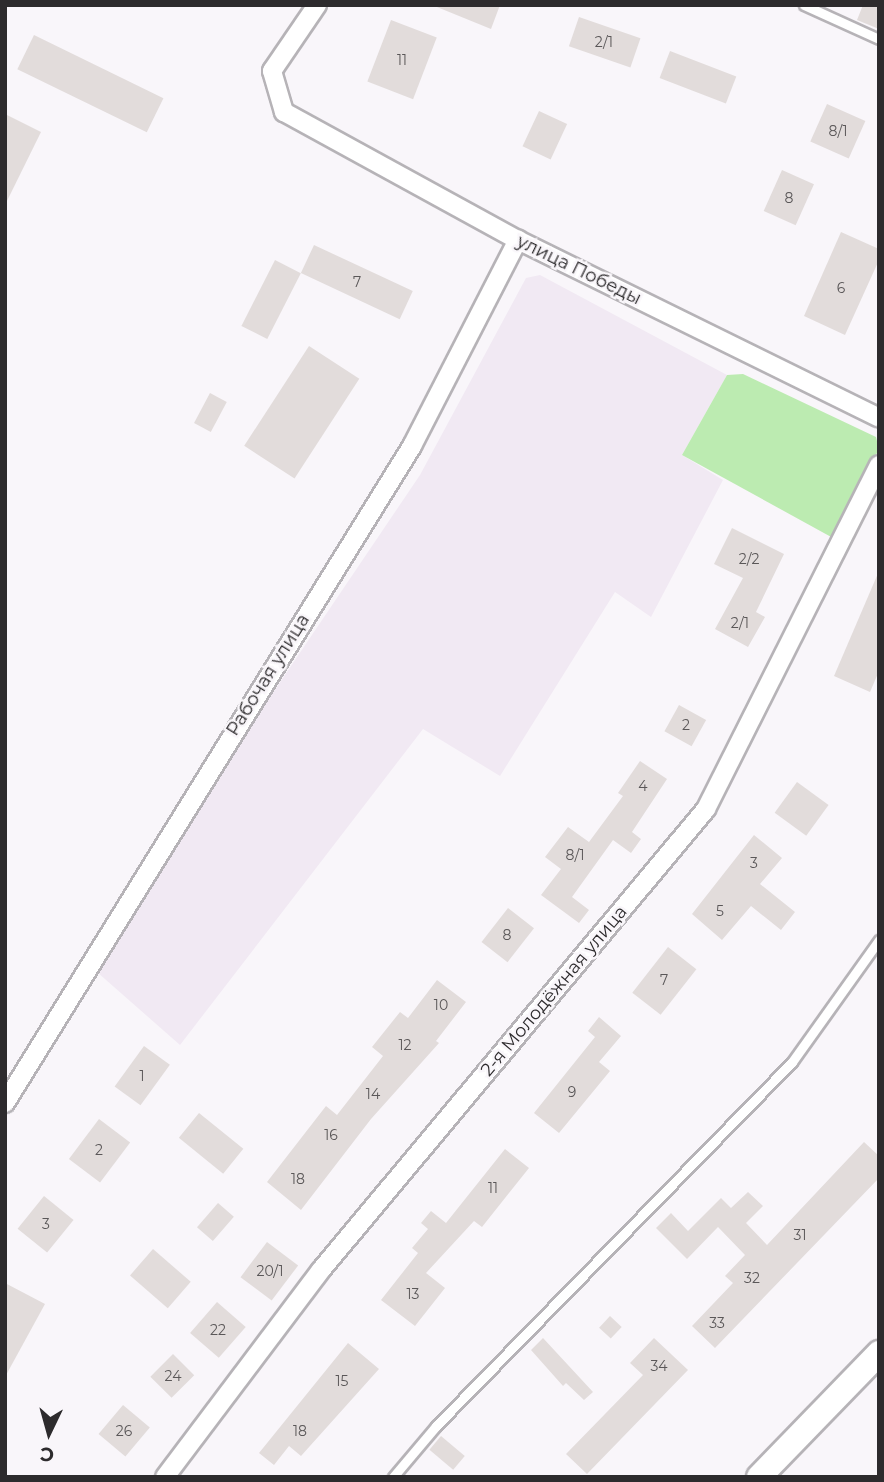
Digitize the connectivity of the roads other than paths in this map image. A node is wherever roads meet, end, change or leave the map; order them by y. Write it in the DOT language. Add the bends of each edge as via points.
graph roads {
  1 [pos="317,5"];
  2 [pos="808,6"];
  3 [pos="879,39"];
  4 [pos="518,240"];
  5 [pos="879,418"];
  6 [pos="879,465"];
  7 [pos="879,940"];
  8 [pos="5,1103"];
  9 [pos="879,1353"];
  10 [pos="165,1477"];
  11 [pos="393,1477"];
  12 [pos="759,1477"];
  1 -- 4 [label="street, улица Победы" via="272,71 284,111"];
  2 -- 3 [label="lane"];
  4 -- 5 [label="street, улица Победы"];
  4 -- 8 [label="street, Рабочая улица" via="412,446"];
  6 -- 10 [label="street, 2-я Молодёжная улица" via="706,809 321,1270"];
  7 -- 11 [label="lane" via="792,1062 436,1426"];
  9 -- 12 [label="main road"];
}
